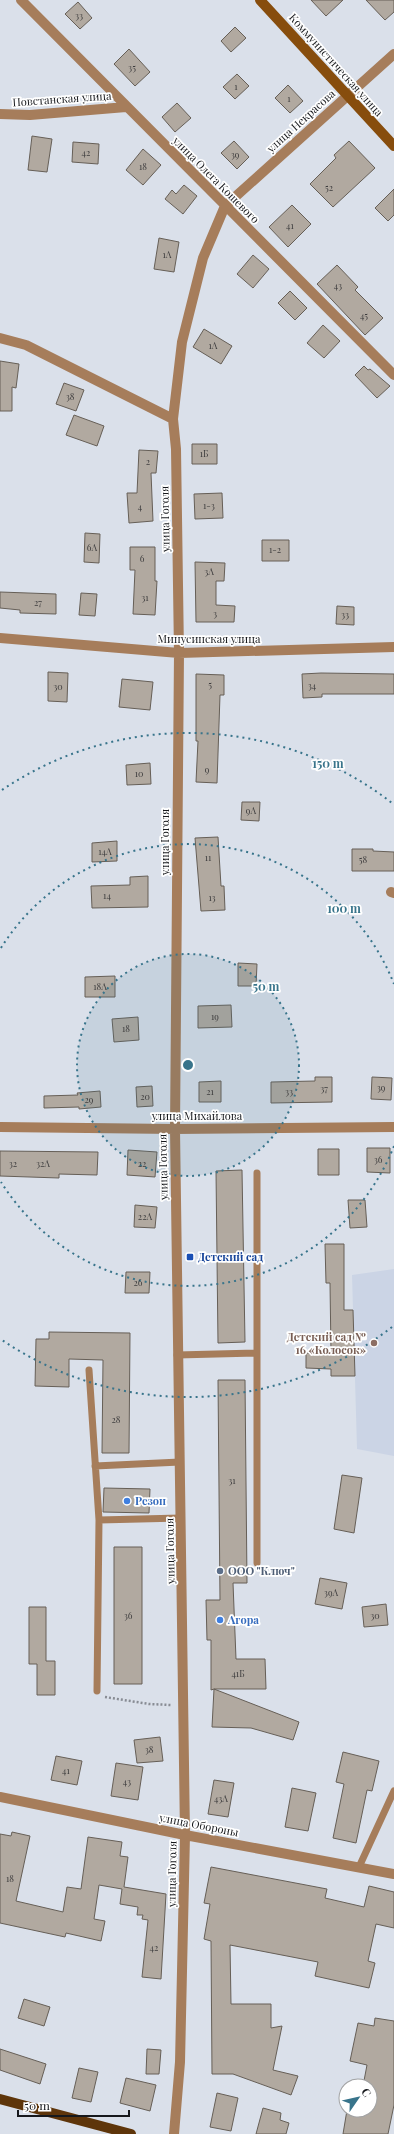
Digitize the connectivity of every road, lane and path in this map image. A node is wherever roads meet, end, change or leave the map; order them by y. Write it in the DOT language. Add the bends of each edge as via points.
graph roads {
  1 [pos="22,0"];
  2 [pos="260,0"];
  3 [pos="394,54"];
  4 [pos="347,96"];
  5 [pos="126,107"];
  6 [pos="0,114"];
  7 [pos="394,146"];
  8 [pos="225,206"];
  9 [pos="0,338"];
  10 [pos="394,375"];
  11 [pos="173,419"];
  12 [pos="0,638"];
  13 [pos="394,647"];
  14 [pos="178,653"];
  15 [pos="0,1127"];
  16 [pos="394,1127"];
  17 [pos="175,1129"];
  18 [pos="257,1173"];
  19 [pos="257,1353"];
  20 [pos="177,1356"];
  21 [pos="89,1370"];
  22 [pos="180,1462"];
  23 [pos="95,1466"];
  24 [pos="181,1518"];
  25 [pos="99,1520"];
  26 [pos="258,1563"];
  27 [pos="97,1692"];
  28 [pos="184,1706"];
  29 [pos="394,1791"];
  30 [pos="0,1797"];
  31 [pos="185,1835"];
  32 [pos="359,1867"];
  33 [pos="394,1874"];
  34 [pos="0,2099"];
  35 [pos="130,2134"];
  36 [pos="174,2134"];
  1 -- 5 [label="street, улица Олега Кошевого"];
  2 -- 4 [label="street, Коммунистическая улица"];
  3 -- 4 [label="street, улица Некрасова"];
  4 -- 7 [label="street, Коммунистическая улица"];
  4 -- 8 [label="street, улица Некрасова"];
  5 -- 6 [label="street, Повстанская улица" via="30,115"];
  5 -- 8 [label="street, улица Олега Кошевого"];
  8 -- 10 [label="street, улица Олега Кошевого"];
  8 -- 11 [label="street, улица Гоголя" via="203,258 182,342"];
  9 -- 11 [label="street" via="26,346"];
  11 -- 14 [label="street, улица Гоголя" via="176,449"];
  12 -- 14 [label="street, Минусинская улица"];
  13 -- 14 [label="street, Минусинская улица"];
  14 -- 17 [label="street, улица Гоголя"];
  15 -- 17 [label="street, улица Михайлова"];
  16 -- 17 [label="street, улица Михайлова"];
  17 -- 20 [label="street, улица Гоголя"];
  18 -- 19 [label="lane"];
  19 -- 20 [label="lane"];
  19 -- 26 [label="lane"];
  20 -- 22 [label="street, улица Гоголя"];
  21 -- 23 [label="lane"];
  22 -- 23 [label="lane"];
  22 -- 24 [label="street, улица Гоголя"];
  23 -- 25 [label="lane"];
  24 -- 25 [label="lane"];
  24 -- 28 [label="street, улица Гоголя"];
  25 -- 27 [label="lane"];
  27 -- 28 [label="path" via="105,1697"];
  28 -- 31 [label="street, улица Гоголя"];
  29 -- 32 [label="lane"];
  30 -- 31 [label="street, улица Обороны"];
  31 -- 32 [label="street, улица Обороны"];
  31 -- 36 [label="street, улица Гоголя" via="180,2062"];
  32 -- 33 [label="street, улица Обороны"];
  34 -- 35 [label="main road"];
}
